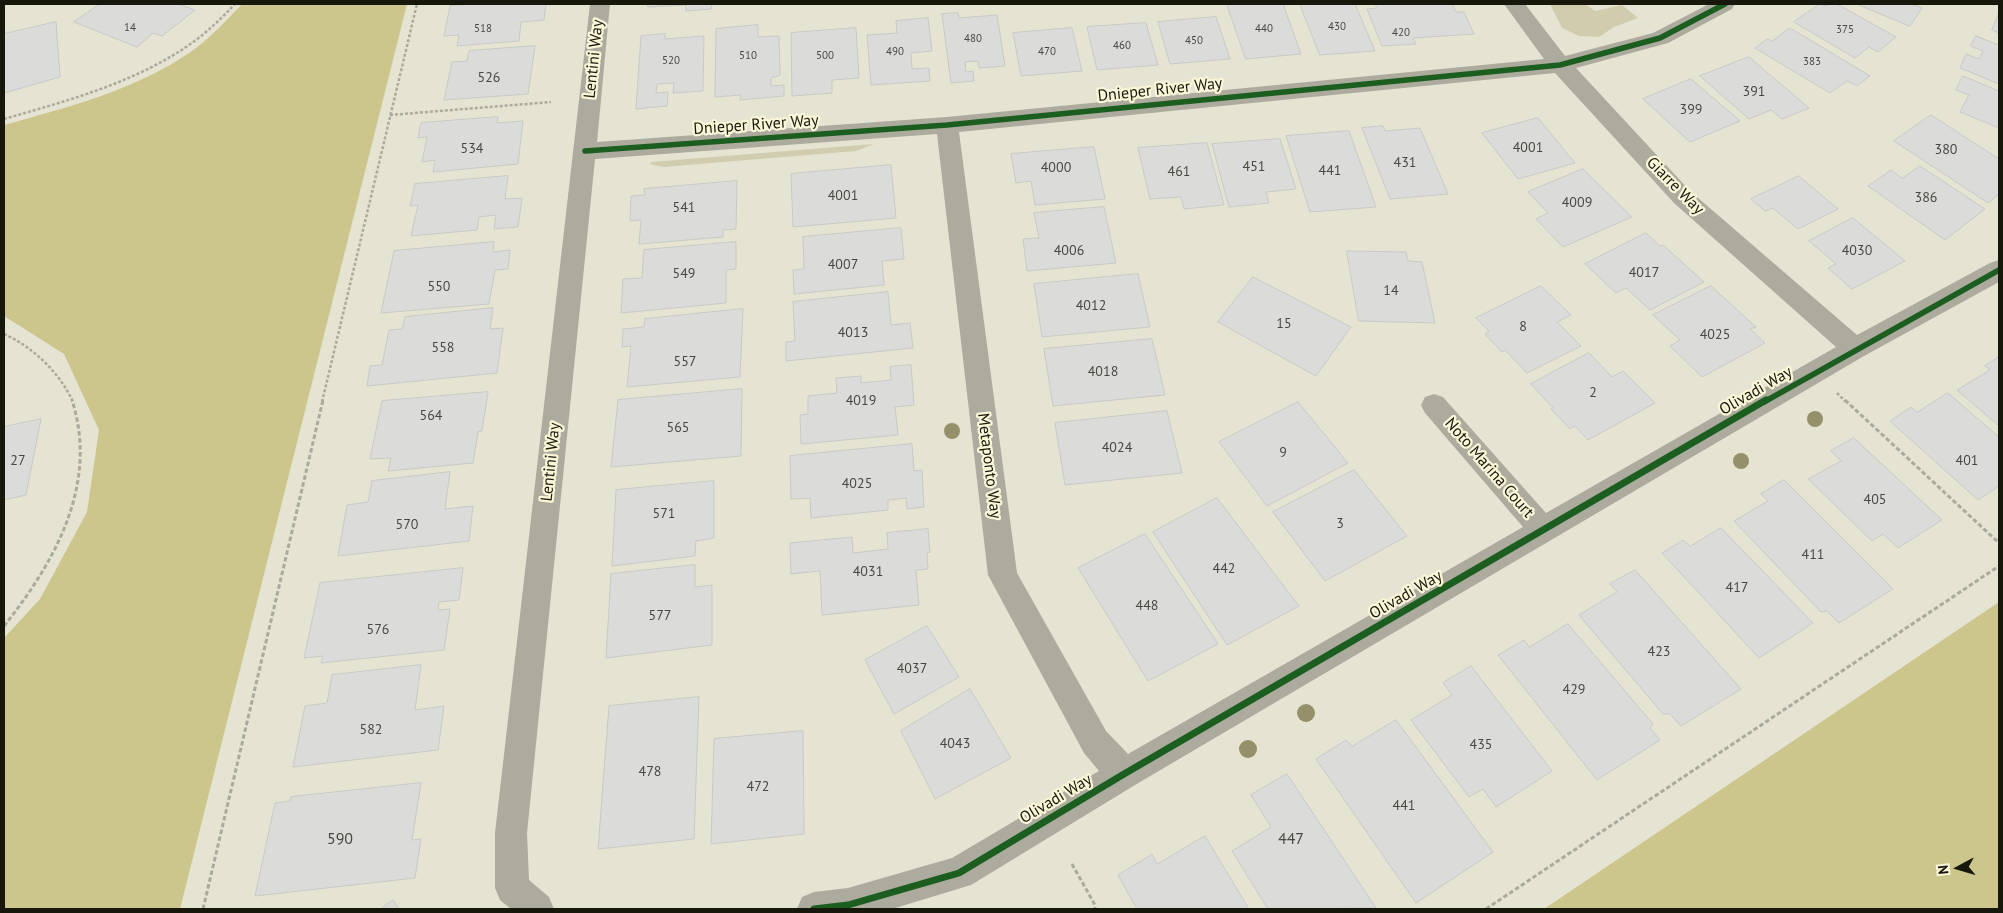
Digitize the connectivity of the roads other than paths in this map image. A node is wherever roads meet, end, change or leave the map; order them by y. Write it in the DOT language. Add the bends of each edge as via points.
graph roads {
  1 [pos="600,4"];
  2 [pos="1514,4"];
  3 [pos="1725,4"];
  4 [pos="1560,65"];
  5 [pos="947,125"];
  6 [pos="585,151"];
  7 [pos="1999,270"];
  8 [pos="1855,349"];
  9 [pos="1434,405"];
  10 [pos="1544,531"];
  11 [pos="1124,774"];
  12 [pos="537,909"];
  13 [pos="814,909"];
  1 -- 6 [label="street, Lentini Way"];
  2 -- 4 [label="street, Giarre Way"];
  3 -- 4 [label="street, Dnieper River Way" via="1660,38"];
  4 -- 5 [label="street, Dnieper River Way"];
  4 -- 8 [label="street, Giarre Way" via="1682,197"];
  5 -- 6 [label="street, Dnieper River Way"];
  5 -- 11 [label="street, Metaponto Way" via="1003,575 1095,742"];
  6 -- 12 [label="street, Lentini Way" via="511,833 512,888"];
  7 -- 8 [label="street, Olivadi Way"];
  8 -- 10 [label="street, Olivadi Way"];
  9 -- 10 [label="street, Noto Marina Court"];
  10 -- 11 [label="street, Olivadi Way"];
  11 -- 13 [label="street, Olivadi Way" via="959,873 848,906"];
}
